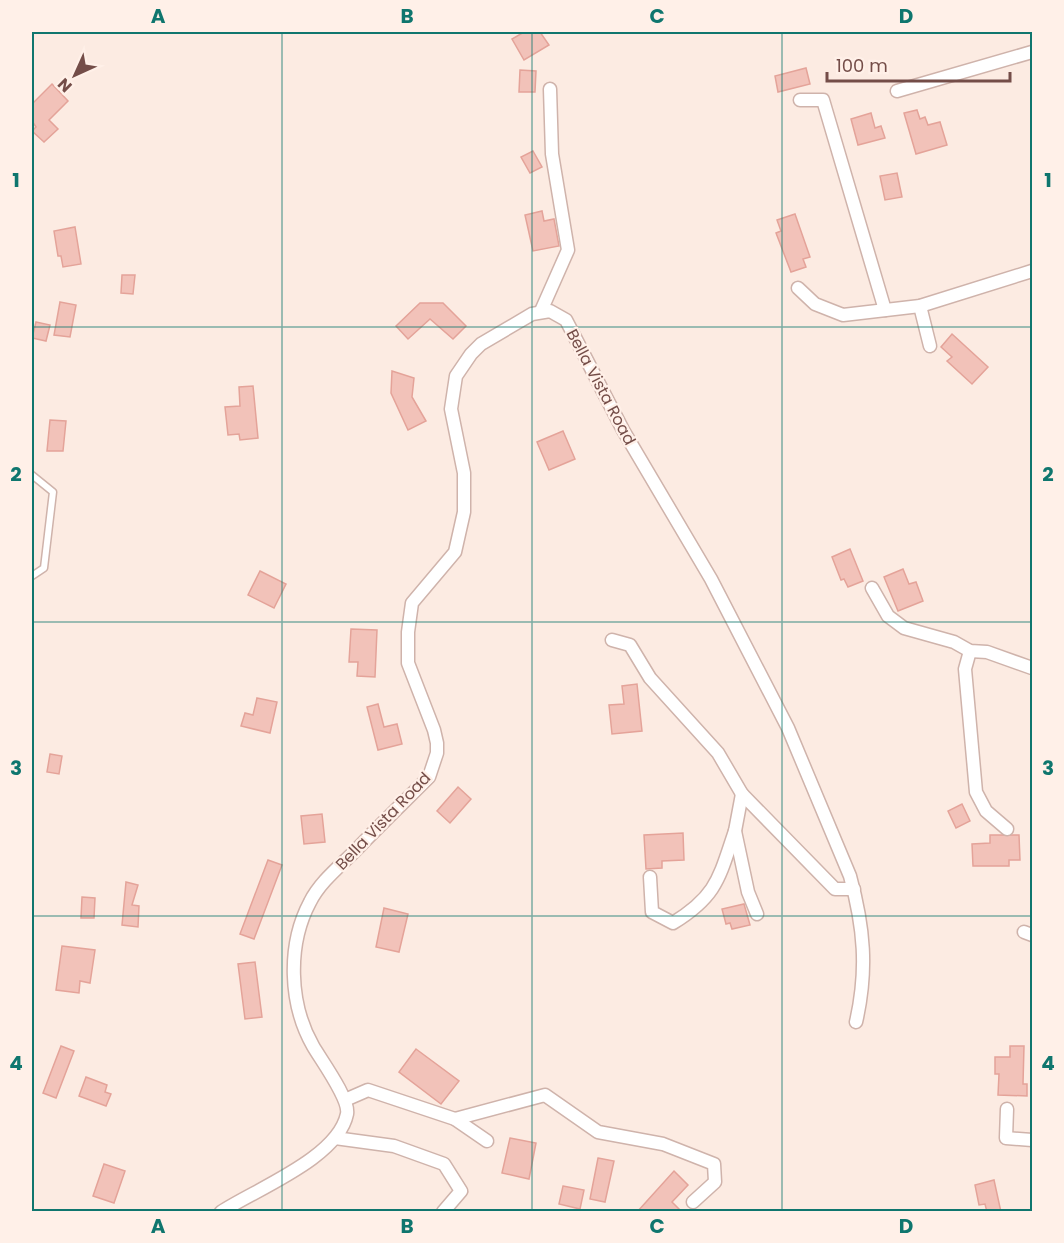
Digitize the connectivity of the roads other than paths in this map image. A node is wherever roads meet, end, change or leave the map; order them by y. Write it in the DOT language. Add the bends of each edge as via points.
graph roads {
  1 [pos="1032,52"];
  2 [pos="550,89"];
  3 [pos="897,91"];
  4 [pos="800,100"];
  5 [pos="1032,271"];
  6 [pos="798,288"];
  7 [pos="920,306"];
  8 [pos="885,310"];
  9 [pos="541,311"];
  10 [pos="930,346"];
  11 [pos="32,475"];
  12 [pos="32,576"];
  13 [pos="872,588"];
  14 [pos="612,640"];
  15 [pos="970,651"];
  16 [pos="1032,668"];
  17 [pos="742,794"];
  18 [pos="1007,829"];
  19 [pos="735,831"];
  20 [pos="650,877"];
  21 [pos="854,889"];
  22 [pos="757,914"];
  23 [pos="856,1022"];
  24 [pos="345,1100"];
  25 [pos="1007,1109"];
  26 [pos="455,1119"];
  27 [pos="335,1138"];
  28 [pos="1032,1140"];
  29 [pos="487,1141"];
  30 [pos="693,1202"];
  31 [pos="221,1212"];
  32 [pos="443,1212"];
  1 -- 3 [label="street"];
  2 -- 9 [label="street" via="552,154 568,249"];
  4 -- 8 [label="street" via="823,100"];
  5 -- 7 [label="street"];
  6 -- 8 [label="street" via="815,304 843,315"];
  7 -- 8 [label="street"];
  7 -- 10 [label="street"];
  9 -- 21 [label="street, Bella Vista Road" via="559,314 566,321 622,430 711,579 806,765"];
  9 -- 24 [label="street, Bella Vista Road" via="481,344 456,376 451,409 464,473 464,512 455,552 411,603 408,632 408,663 435,730 434,767 429,777 328,878 310,901 302,921 294,959 296,1006 311,1043"];
  11 -- 12 [label="lane" via="53,492 44,568"];
  13 -- 15 [label="street" via="888,616 904,628 954,642"];
  14 -- 17 [label="street" via="630,645 650,678 718,753"];
  15 -- 16 [label="street" via="987,652"];
  15 -- 18 [label="street" via="965,669 976,792 986,811"];
  17 -- 19 [label="street"];
  17 -- 21 [label="street" via="836,889"];
  19 -- 20 [label="street" via="718,881 698,908 673,922 652,912"];
  19 -- 22 [label="street" via="748,892"];
  21 -- 23 [label="street, Bella Vista Road" via="865,972"];
  24 -- 26 [label="street" via="368,1090"];
  24 -- 27 [label="street" via="348,1112"];
  25 -- 28 [label="street" via="1006,1138"];
  26 -- 29 [label="street"];
  26 -- 30 [label="street" via="545,1095 598,1132 663,1144 714,1164 715,1182"];
  27 -- 31 [label="street" via="311,1159"];
  27 -- 32 [label="street" via="394,1146 444,1164 461,1191"];
}
